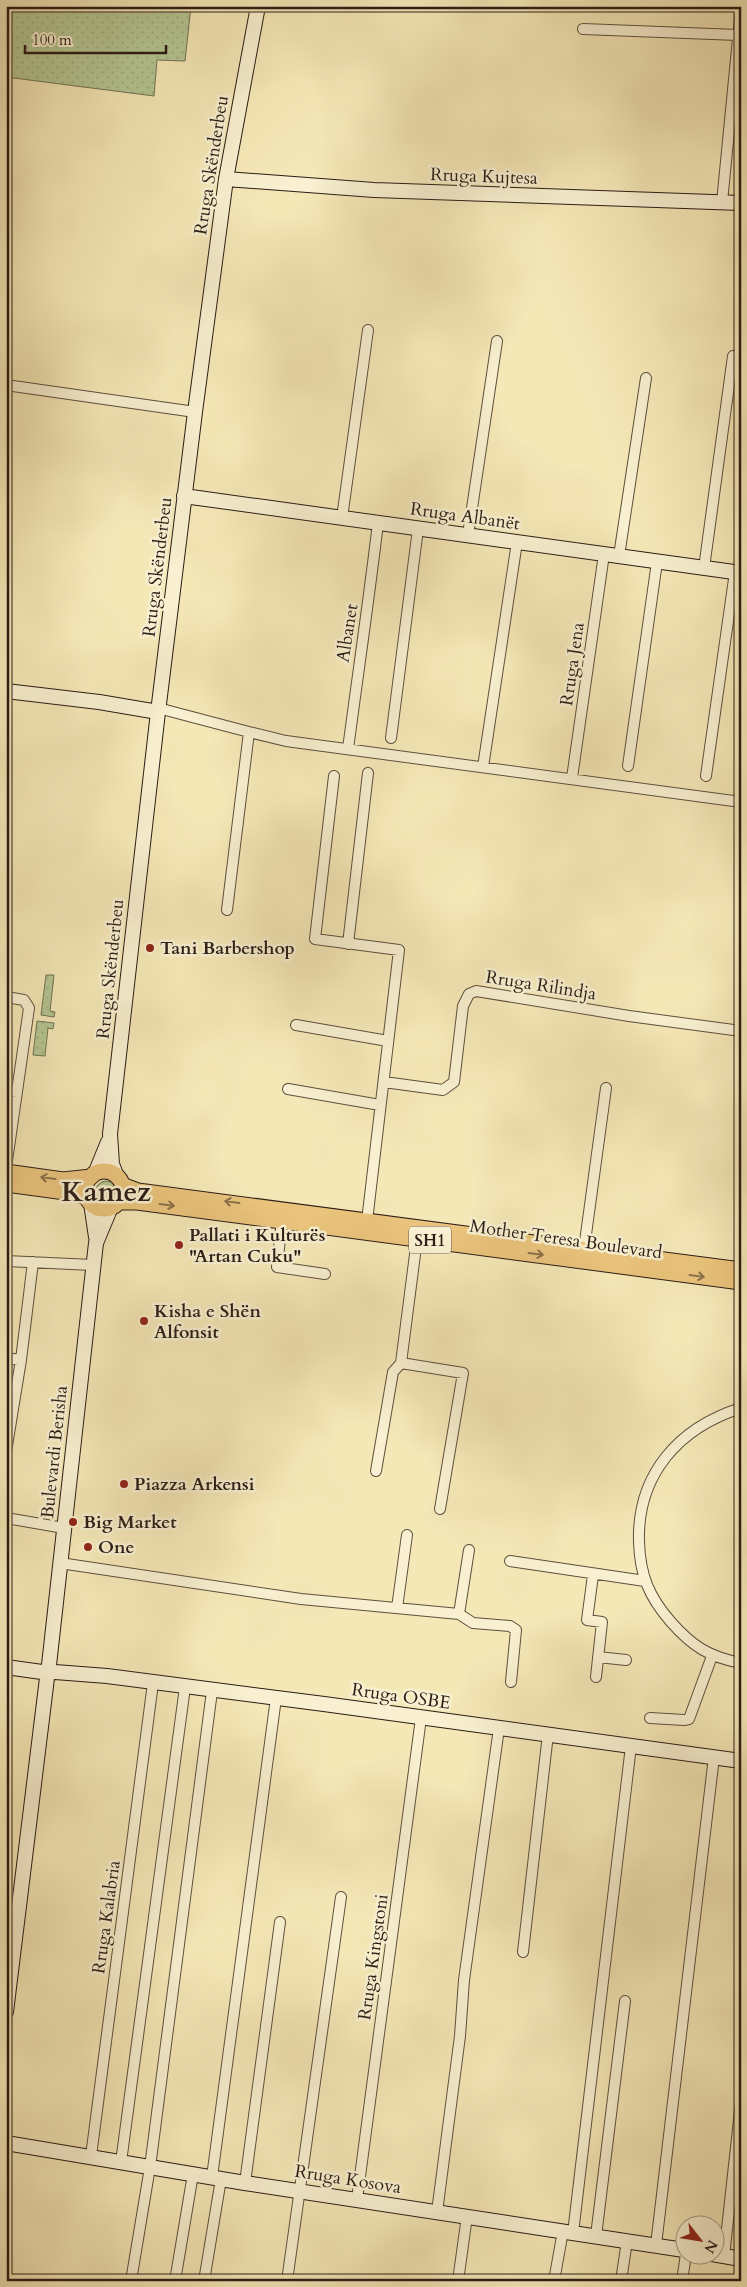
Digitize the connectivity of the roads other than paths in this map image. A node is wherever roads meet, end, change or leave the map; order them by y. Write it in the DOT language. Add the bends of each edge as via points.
graph roads {
  1 [pos="258,6"];
  2 [pos="741,8"];
  3 [pos="583,29"];
  4 [pos="738,35"];
  5 [pos="226,179"];
  6 [pos="722,202"];
  7 [pos="741,202"];
  8 [pos="368,330"];
  9 [pos="497,341"];
  10 [pos="733,356"];
  11 [pos="646,378"];
  12 [pos="6,385"];
  13 [pos="195,412"];
  14 [pos="184,496"];
  15 [pos="342,518"];
  16 [pos="378,523"];
  17 [pos="418,529"];
  18 [pos="468,536"];
  19 [pos="517,542"];
  20 [pos="604,554"];
  21 [pos="619,556"];
  22 [pos="657,562"];
  23 [pos="704,568"];
  24 [pos="738,573"];
  25 [pos="6,691"];
  26 [pos="158,710"];
  27 [pos="249,732"];
  28 [pos="391,738"];
  29 [pos="348,749"];
  30 [pos="628,766"];
  31 [pos="483,767"];
  32 [pos="368,772"];
  33 [pos="334,776"];
  34 [pos="706,776"];
  35 [pos="572,778"];
  36 [pos="741,802"];
  37 [pos="227,910"];
  38 [pos="348,944"];
  39 [pos="6,997"];
  40 [pos="296,1025"];
  41 [pos="741,1031"];
  42 [pos="388,1041"];
  43 [pos="384,1082"];
  44 [pos="288,1088"];
  45 [pos="606,1088"];
  46 [pos="6,1091"];
  47 [pos="18,1092"];
  48 [pos="380,1105"];
  49 [pos="110,1134"];
  50 [pos="6,1168"];
  51 [pos="6,1172"];
  52 [pos="93,1175"];
  53 [pos="120,1181"];
  54 [pos="6,1184"];
  55 [pos="89,1200"];
  56 [pos="115,1205"];
  57 [pos="282,1220"];
  58 [pos="366,1226"];
  59 [pos="417,1238"];
  60 [pos="96,1243"];
  61 [pos="584,1249"];
  62 [pos="6,1261"];
  63 [pos="33,1262"];
  64 [pos="94,1265"];
  65 [pos="741,1270"];
  66 [pos="325,1274"];
  67 [pos="741,1282"];
  68 [pos="6,1358"];
  69 [pos="21,1360"];
  70 [pos="400,1363"];
  71 [pos="741,1408"];
  72 [pos="6,1452"];
  73 [pos="376,1471"];
  74 [pos="440,1509"];
  75 [pos="6,1518"];
  76 [pos="64,1528"];
  77 [pos="407,1535"];
  78 [pos="469,1550"];
  79 [pos="510,1561"];
  80 [pos="60,1563"];
  81 [pos="593,1574"];
  82 [pos="645,1581"];
  83 [pos="397,1608"];
  84 [pos="459,1614"];
  85 [pos="712,1656"];
  86 [pos="598,1657"];
  87 [pos="626,1660"];
  88 [pos="741,1663"];
  89 [pos="6,1667"];
  90 [pos="48,1672"];
  91 [pos="596,1678"];
  92 [pos="511,1682"];
  93 [pos="153,1683"];
  94 [pos="185,1687"];
  95 [pos="212,1691"];
  96 [pos="276,1698"];
  97 [pos="421,1718"];
  98 [pos="650,1718"];
  99 [pos="499,1728"];
  100 [pos="548,1734"];
  101 [pos="632,1746"];
  102 [pos="714,1758"];
  103 [pos="741,1761"];
  104 [pos="341,1896"];
  105 [pos="280,1922"];
  106 [pos="523,1952"];
  107 [pos="625,2001"];
  108 [pos="6,2012"];
  109 [pos="741,2102"];
  110 [pos="6,2144"];
  111 [pos="91,2156"];
  112 [pos="121,2162"];
  113 [pos="150,2167"];
  114 [pos="193,2174"];
  115 [pos="216,2178"];
  116 [pos="245,2183"];
  117 [pos="301,2191"];
  118 [pos="357,2199"];
  119 [pos="437,2212"];
  120 [pos="724,2215"];
  121 [pos="467,2216"];
  122 [pos="568,2232"];
  123 [pos="596,2236"];
  124 [pos="627,2241"];
  125 [pos="656,2245"];
  126 [pos="674,2248"];
  127 [pos="724,2256"];
  128 [pos="741,2259"];
  129 [pos="685,2264"];
  130 [pos="131,2281"];
  131 [pos="175,2281"];
  132 [pos="204,2281"];
  133 [pos="287,2281"];
  134 [pos="458,2281"];
  135 [pos="554,2281"];
  136 [pos="621,2281"];
  137 [pos="682,2281"];
  1 -- 5 [label="street, Rruga Skënderbeu"];
  2 -- 4 [label="street"];
  3 -- 4 [label="street"];
  4 -- 6 [label="street"];
  5 -- 6 [label="street, Rruga Kujtesa" via="374,190"];
  5 -- 13 [label="street, Rruga Skënderbeu"];
  6 -- 7 [label="street, Rruga Kujtesa"];
  8 -- 15 [label="street"];
  9 -- 18 [label="street"];
  10 -- 23 [label="street"];
  11 -- 21 [label="street"];
  12 -- 13 [label="street"];
  13 -- 14 [label="street, Rruga Skënderbeu"];
  14 -- 15 [label="street, Rruga Albanët"];
  14 -- 26 [label="street, Rruga Skënderbeu"];
  15 -- 16 [label="street, Rruga Albanët"];
  16 -- 17 [label="street, Rruga Albanët"];
  16 -- 29 [label="street, Albanet"];
  17 -- 18 [label="street, Rruga Albanët"];
  17 -- 28 [label="street"];
  18 -- 19 [label="street, Rruga Albanët"];
  19 -- 20 [label="street, Rruga Albanët"];
  19 -- 31 [label="street"];
  20 -- 21 [label="street, Rruga Albanët"];
  20 -- 35 [label="street, Rruga Jena"];
  21 -- 22 [label="street, Rruga Albanët"];
  22 -- 23 [label="street, Rruga Albanët"];
  22 -- 30 [label="street"];
  23 -- 24 [label="street, Rruga Albanët"];
  24 -- 34 [label="street"];
  25 -- 26 [label="street"];
  26 -- 27 [label="street"];
  26 -- 49 [label="street, Rruga Skënderbeu"];
  27 -- 29 [label="street" via="286,741"];
  27 -- 37 [label="street"];
  29 -- 31 [label="street"];
  31 -- 35 [label="street"];
  32 -- 38 [label="street"];
  33 -- 38 [label="street" via="314,936 318,941"];
  35 -- 36 [label="street"];
  38 -- 42 [label="street" via="399,950"];
  39 -- 47 [label="street" via="24,1000 29,1008"];
  40 -- 42 [label="street"];
  41 -- 43 [label="street, Rruga Rilindja" via="476,991 469,994 463,1006 454,1082 443,1090"];
  42 -- 43 [label="street"];
  43 -- 48 [label="street"];
  44 -- 48 [label="street"];
  45 -- 61 [label="street"];
  46 -- 47 [label="street"];
  47 -- 50 [label="street"];
  48 -- 58 [label="street"];
  49 -- 52 [label="street, Rruga Skënderbeu"];
  49 -- 53 [label="street, Rruga Skënderbeu" via="112,1164"];
  52 -- 51 [label="main road, Mother Teresa Boulevard / SH1, one-way" via="62,1180"];
  52 -- 53 [label="main road, Mother Teresa Boulevard / SH1" via="108,1172"];
  52 -- 55 [label="main road" via="86,1187"];
  53 -- 56 [label="main road" via="122,1196"];
  58 -- 53 [label="main road, Mother Teresa Boulevard / SH1, one-way" via="138,1191"];
  54 -- 55 [label="main road, Mother Teresa Boulevard / SH1" via="73,1193"];
  55 -- 56 [label="main road, Mother Teresa Boulevard / SH1" via="101,1208"];
  55 -- 60 [label="street, Bulevardi Berisha"];
  56 -- 57 [label="main road, Mother Teresa Boulevard / SH1, one-way" via="137,1202"];
  56 -- 60 [label="street, Bulevardi Berisha"];
  57 -- 58 [label="main road, Mother Teresa Boulevard / SH1"];
  57 -- 66 [label="street" via="277,1267"];
  58 -- 59 [label="main road, Mother Teresa Boulevard / SH1"];
  58 -- 61 [label="main road, Mother Teresa Boulevard / SH1"];
  59 -- 67 [label="main road, Mother Teresa Boulevard / SH1, one-way"];
  59 -- 70 [label="street"];
  60 -- 64 [label="street, Bulevardi Berisha"];
  61 -- 65 [label="main road, Mother Teresa Boulevard / SH1"];
  62 -- 63 [label="street"];
  63 -- 64 [label="street"];
  63 -- 69 [label="street"];
  64 -- 76 [label="street, Bulevardi Berisha"];
  68 -- 69 [label="street"];
  69 -- 72 [label="street"];
  70 -- 73 [label="street" via="393,1372"];
  70 -- 74 [label="street" via="463,1373"];
  71 -- 82 [label="street" via="722,1414 687,1435 653,1475 645,1492 638,1527"];
  75 -- 76 [label="street"];
  76 -- 80 [label="street, Bulevardi Berisha"];
  77 -- 83 [label="street"];
  78 -- 84 [label="street"];
  79 -- 81 [label="street"];
  80 -- 83 [label="street" via="301,1599"];
  80 -- 90 [label="street, Bulevardi Berisha"];
  81 -- 82 [label="street"];
  81 -- 86 [label="street" via="587,1620 602,1622"];
  82 -- 85 [label="street" via="650,1594 682,1634"];
  83 -- 84 [label="street"];
  84 -- 92 [label="street" via="472,1623 514,1628 517,1634"];
  85 -- 88 [label="street"];
  85 -- 98 [label="street" via="689,1719"];
  86 -- 87 [label="street"];
  86 -- 91 [label="street"];
  89 -- 90 [label="street, Rruga OSBE"];
  90 -- 93 [label="street, Rruga OSBE"];
  90 -- 108 [label="street, Bulevardi Berisha"];
  93 -- 94 [label="street, Rruga OSBE"];
  93 -- 111 [label="street, Rruga Kalabria"];
  94 -- 95 [label="street, Rruga OSBE"];
  94 -- 112 [label="street"];
  95 -- 96 [label="street, Rruga OSBE"];
  95 -- 113 [label="street"];
  96 -- 97 [label="street, Rruga OSBE"];
  96 -- 115 [label="street"];
  97 -- 99 [label="street, Rruga OSBE"];
  97 -- 118 [label="street, Rruga Kingstoni"];
  99 -- 100 [label="street, Rruga OSBE"];
  99 -- 119 [label="street" via="464,1980 460,2036"];
  100 -- 101 [label="street, Rruga OSBE"];
  100 -- 106 [label="street"];
  101 -- 102 [label="street, Rruga OSBE"];
  101 -- 122 [label="street"];
  102 -- 103 [label="street, Rruga OSBE"];
  102 -- 125 [label="street"];
  104 -- 117 [label="street"];
  105 -- 116 [label="street"];
  107 -- 123 [label="street"];
  109 -- 120 [label="street"];
  110 -- 111 [label="street, Rruga Kosova"];
  111 -- 112 [label="street, Rruga Kosova"];
  112 -- 113 [label="street, Rruga Kosova"];
  113 -- 114 [label="street, Rruga Kosova"];
  113 -- 130 [label="street"];
  114 -- 115 [label="street, Rruga Kosova"];
  114 -- 131 [label="street"];
  115 -- 116 [label="street, Rruga Kosova"];
  115 -- 132 [label="street"];
  116 -- 117 [label="street, Rruga Kosova"];
  117 -- 118 [label="street, Rruga Kosova"];
  117 -- 133 [label="street"];
  118 -- 119 [label="street, Rruga Kosova"];
  119 -- 121 [label="street, Rruga Kosova"];
  121 -- 122 [label="street, Rruga Kosova"];
  121 -- 134 [label="street"];
  122 -- 123 [label="street, Rruga Kosova"];
  122 -- 135 [label="street"];
  123 -- 124 [label="street, Rruga Kosova"];
  124 -- 125 [label="street, Rruga Kosova"];
  124 -- 136 [label="street"];
  125 -- 126 [label="street, Rruga Kosova"];
  127 -- 128 [label="street"];
  129 -- 137 [label="street"];
}
